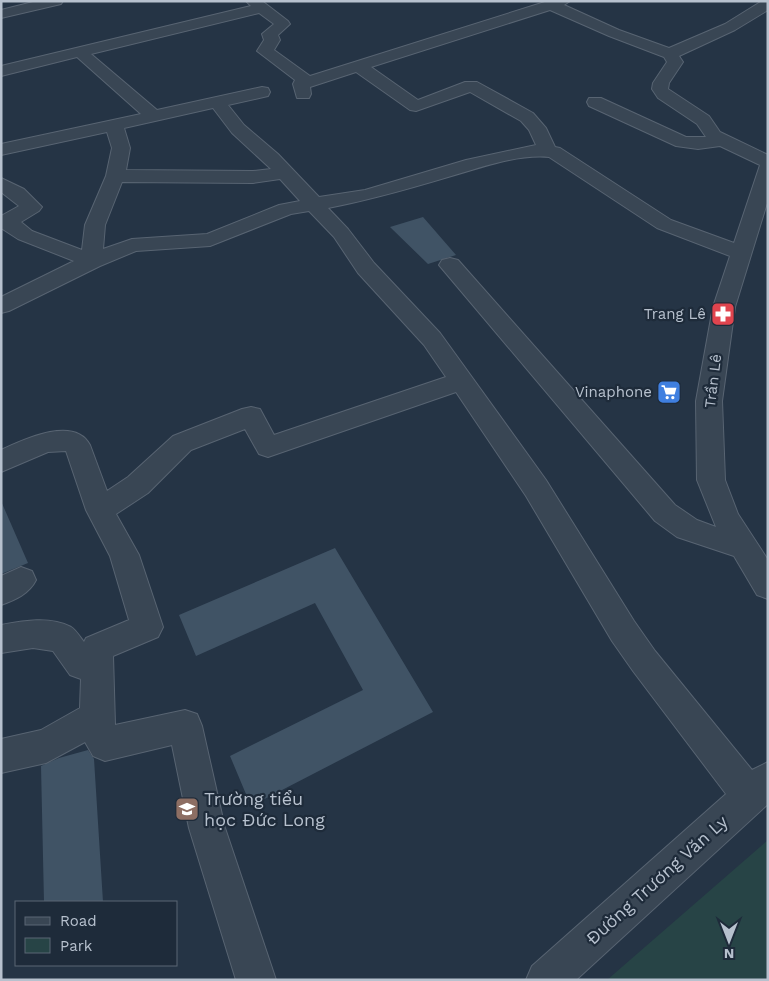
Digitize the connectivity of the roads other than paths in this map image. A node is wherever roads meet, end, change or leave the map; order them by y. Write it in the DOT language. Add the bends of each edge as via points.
graph roads {
  1 [pos="56,1"];
  2 [pos="558,3"];
  3 [pos="257,4"];
  4 [pos="768,4"];
  5 [pos="1,14"];
  6 [pos="80,52"];
  7 [pos="670,54"];
  8 [pos="359,66"];
  9 [pos="1,71"];
  10 [pos="262,92"];
  11 [pos="595,102"];
  12 [pos="218,103"];
  13 [pos="154,116"];
  14 [pos="114,125"];
  15 [pos="722,140"];
  16 [pos="1,150"];
  17 [pos="547,150"];
  18 [pos="284,173"];
  19 [pos="767,173"];
  20 [pos="115,176"];
  21 [pos="1,184"];
  22 [pos="313,206"];
  23 [pos="4,222"];
  24 [pos="741,253"];
  25 [pos="92,261"];
  26 [pos="450,265"];
  27 [pos="1,306"];
  28 [pos="460,380"];
  29 [pos="1,462"];
  30 [pos="100,510"];
  31 [pos="742,547"];
  32 [pos="768,586"];
  33 [pos="1,639"];
  34 [pos="97,656"];
  35 [pos="97,706"];
  36 [pos="1,756"];
  37 [pos="759,788"];
  38 [pos="256,980"];
  39 [pos="546,980"];
  1 -- 5 [label="street"];
  2 -- 7 [label="street" via="614,33"];
  2 -- 8 [label="street"];
  3 -- 6 [label="street"];
  3 -- 8 [label="street" via="283,24 270,34 272,40 265,51 305,88"];
  4 -- 7 [label="street" via="730,27"];
  6 -- 9 [label="street"];
  6 -- 13 [label="street"];
  7 -- 15 [label="street" via="676,62 660,89 703,120 714,136"];
  8 -- 17 [label="street" via="416,106 471,86 527,117 537,128"];
  10 -- 12 [label="street"];
  11 -- 15 [label="street" via="682,142 698,144"];
  12 -- 13 [label="street"];
  12 -- 18 [label="street" via="238,129"];
  13 -- 14 [label="street"];
  14 -- 16 [label="street"];
  14 -- 20 [label="street" via="121,148"];
  15 -- 19 [label="street"];
  17 -- 22 [label="street" via="481,162 367,195"];
  17 -- 24 [label="street" via="664,224"];
  18 -- 20 [label="street" via="253,177"];
  18 -- 22 [label="street"];
  19 -- 24 [label="street, Trần Lê"];
  20 -- 25 [label="street" via="95,225"];
  21 -- 23 [label="street" via="32,207"];
  22 -- 25 [label="street" via="286,209 210,240 132,245"];
  22 -- 28 [label="street" via="341,233 366,268 432,339"];
  23 -- 25 [label="street" via="25,235"];
  24 -- 31 [label="street, Trần Lê" via="724,307 709,402 711,480"];
  25 -- 27 [label="street"];
  26 -- 31 [label="street" via="665,513 687,529"];
  28 -- 30 [label="street" via="268,448 251,416 182,443 138,485"];
  28 -- 37 [label="street" via="536,488 633,646"];
  29 -- 30 [label="street" via="49,441 69,440 77,445"];
  30 -- 34 [label="street" via="124,555 148,628 97,648"];
  31 -- 32 [label="street, Trần Lê"];
  33 -- 34 [label="street" via="33,634 62,638 81,664"];
  34 -- 35 [label="street"];
  35 -- 36 [label="street" via="97,717 46,746"];
  35 -- 38 [label="street" via="98,733 105,744 185,726 208,828"];
  37 -- 39 [label="street, Đường Trương Văn Ly"];
}
